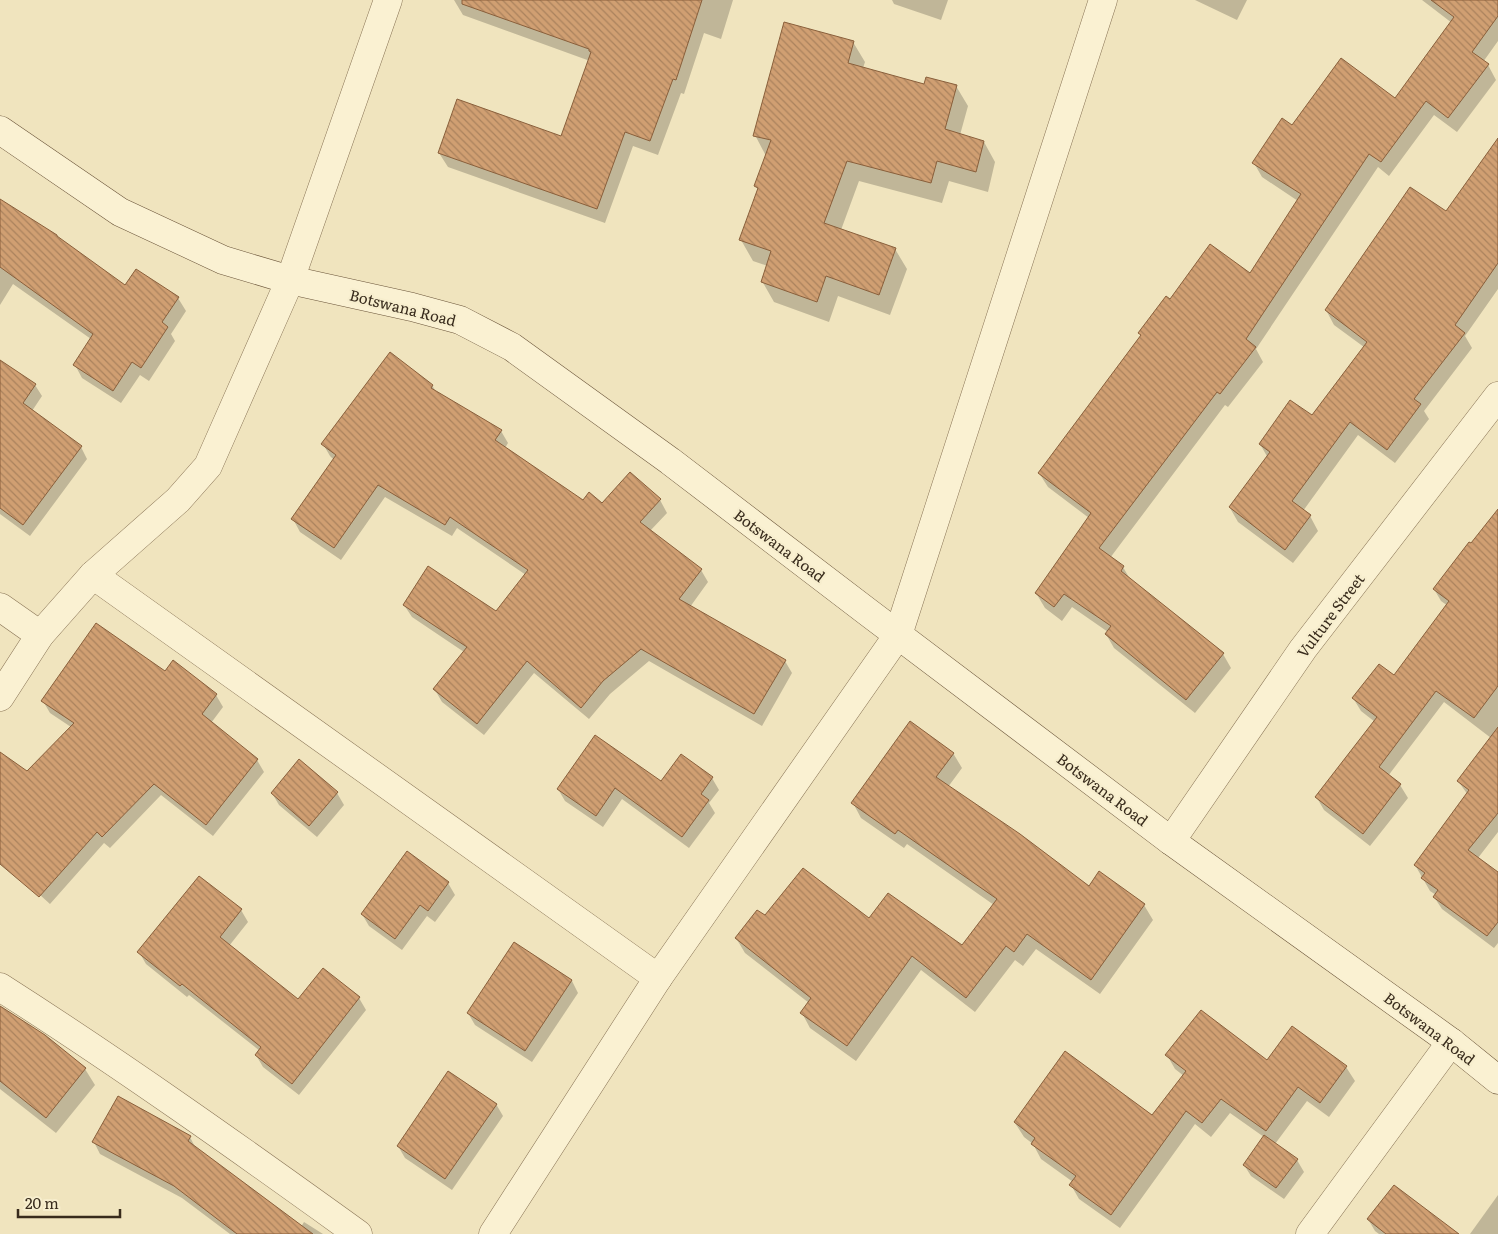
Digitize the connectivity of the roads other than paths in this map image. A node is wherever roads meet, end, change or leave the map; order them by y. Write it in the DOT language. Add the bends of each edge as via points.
graph roads {
  1 [pos="388,0"];
  2 [pos="1103,0"];
  3 [pos="0,130"];
  4 [pos="290,280"];
  5 [pos="1498,396"];
  6 [pos="92,575"];
  7 [pos="0,608"];
  8 [pos="898,635"];
  9 [pos="40,636"];
  10 [pos="0,697"];
  11 [pos="1171,840"];
  12 [pos="658,978"];
  13 [pos="0,987"];
  14 [pos="1451,1042"];
  15 [pos="1498,1079"];
  16 [pos="358,1234"];
  17 [pos="492,1234"];
  18 [pos="1310,1234"];
  1 -- 4 [label="street"];
  2 -- 8 [label="street"];
  3 -- 4 [label="street, Botswana Road" via="120,212 223,260"];
  4 -- 6 [label="street" via="208,466 178,500"];
  4 -- 8 [label="street, Botswana Road" via="460,320 512,346 670,461"];
  5 -- 11 [label="street, Vulture Street" via="1303,649"];
  6 -- 9 [label="street"];
  6 -- 12 [label="street"];
  7 -- 9 [label="street"];
  8 -- 11 [label="street, Botswana Road"];
  8 -- 12 [label="street"];
  9 -- 10 [label="street"];
  11 -- 14 [label="street, Botswana Road"];
  12 -- 17 [label="street"];
  13 -- 16 [label="street" via="67,1030"];
  14 -- 15 [label="street, Botswana Road"];
  14 -- 18 [label="street"];
}
